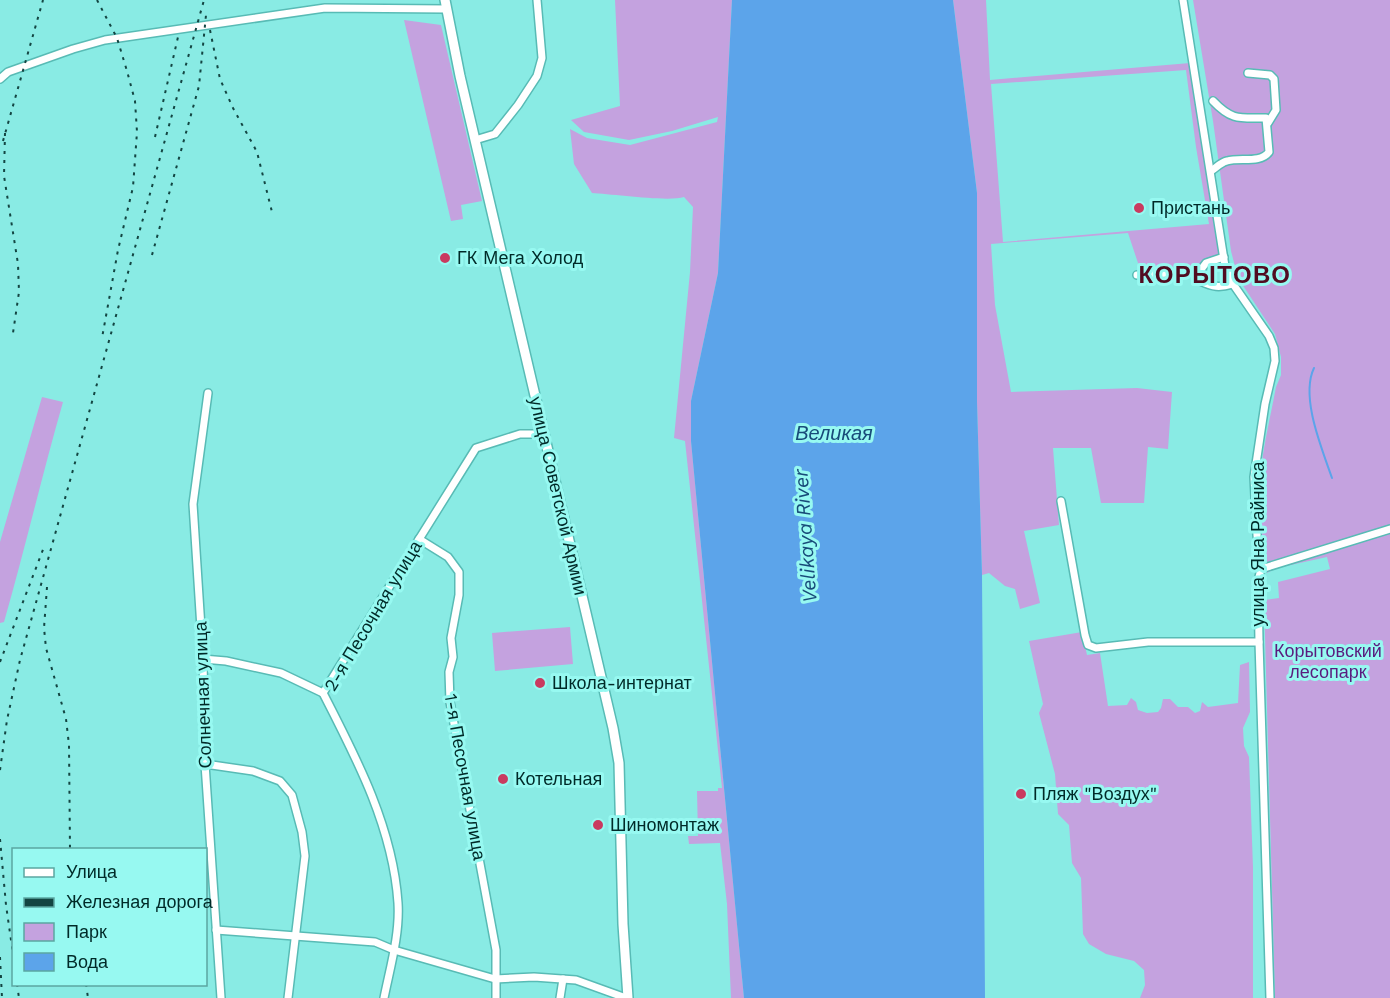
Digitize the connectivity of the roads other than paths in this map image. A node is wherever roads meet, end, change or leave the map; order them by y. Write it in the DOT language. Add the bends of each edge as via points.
graph roads {
  1 [pos="537,0"];
  2 [pos="1183,0"];
  3 [pos="446,4"];
  4 [pos="1248,73"];
  5 [pos="0,80"];
  6 [pos="1213,101"];
  7 [pos="1268,123"];
  8 [pos="475,140"];
  9 [pos="1211,171"];
  10 [pos="1224,257"];
  11 [pos="1200,271"];
  12 [pos="1137,275"];
  13 [pos="1233,284"];
  14 [pos="208,393"];
  15 [pos="544,434"];
  16 [pos="1061,501"];
  17 [pos="1390,529"];
  18 [pos="419,540"];
  19 [pos="1261,569"];
  20 [pos="1259,642"];
  21 [pos="203,659"];
  22 [pos="323,693"];
  23 [pos="205,764"];
  24 [pos="216,930"];
  25 [pos="296,936"];
  26 [pos="394,950"];
  27 [pos="495,979"];
  28 [pos="563,979"];
  29 [pos="221,998"];
  30 [pos="288,998"];
  31 [pos="384,998"];
  32 [pos="496,998"];
  33 [pos="560,998"];
  34 [pos="627,998"];
  35 [pos="1270,998"];
  1 -- 8 [label="street" via="542,58 537,76 495,134"];
  2 -- 9 [label="street, улица Яна Райниса"];
  3 -- 5 [label="street" via="325,8 105,40 8,72"];
  3 -- 8 [label="main road, улица Советской Армии"];
  4 -- 7 [label="street" via="1274,79 1276,110"];
  6 -- 7 [label="street" via="1231,116 1266,118"];
  7 -- 9 [label="street" via="1266,156 1225,161"];
  8 -- 15 [label="main road, улица Советской Армии"];
  9 -- 10 [label="street, улица Яна Райниса"];
  10 -- 11 [label="street" via="1206,263"];
  10 -- 13 [label="street, улица Яна Райниса"];
  11 -- 12 [label="street"];
  11 -- 13 [label="street" via="1200,281 1212,287"];
  13 -- 19 [label="street, улица Яна Райниса" via="1274,348 1254,477"];
  14 -- 21 [label="street, Солнечная улица" via="193,504"];
  15 -- 18 [label="street, 2-я Песочная улица" via="520,434 476,448"];
  15 -- 34 [label="main road, улица Советской Армии" via="619,763"];
  16 -- 20 [label="street" via="1089,645 1096,648 1148,642"];
  17 -- 19 [label="street"];
  18 -- 22 [label="street, 2-я Песочная улица"];
  18 -- 27 [label="street, 1-я Песочная улица" via="448,557 459,573 451,638 450,702 496,950"];
  19 -- 20 [label="street, улица Яна Райниса"];
  20 -- 35 [label="street, улица Яна Райниса"];
  21 -- 22 [label="street" via="280,673"];
  21 -- 23 [label="street, Солнечная улица"];
  22 -- 26 [label="street, 2-я Песочная улица" via="367,782 390,853 398,904"];
  23 -- 24 [label="street, Солнечная улица"];
  23 -- 25 [label="street" via="253,771 280,782 292,795 305,856"];
  24 -- 25 [label="street"];
  24 -- 29 [label="street, Солнечная улица"];
  25 -- 26 [label="street" via="375,942"];
  25 -- 30 [label="street"];
  26 -- 27 [label="street"];
  26 -- 31 [label="street, 2-я Песочная улица"];
  27 -- 28 [label="street"];
  27 -- 32 [label="street, 1-я Песочная улица"];
  28 -- 33 [label="street"];
  28 -- 34 [label="street"];
}
